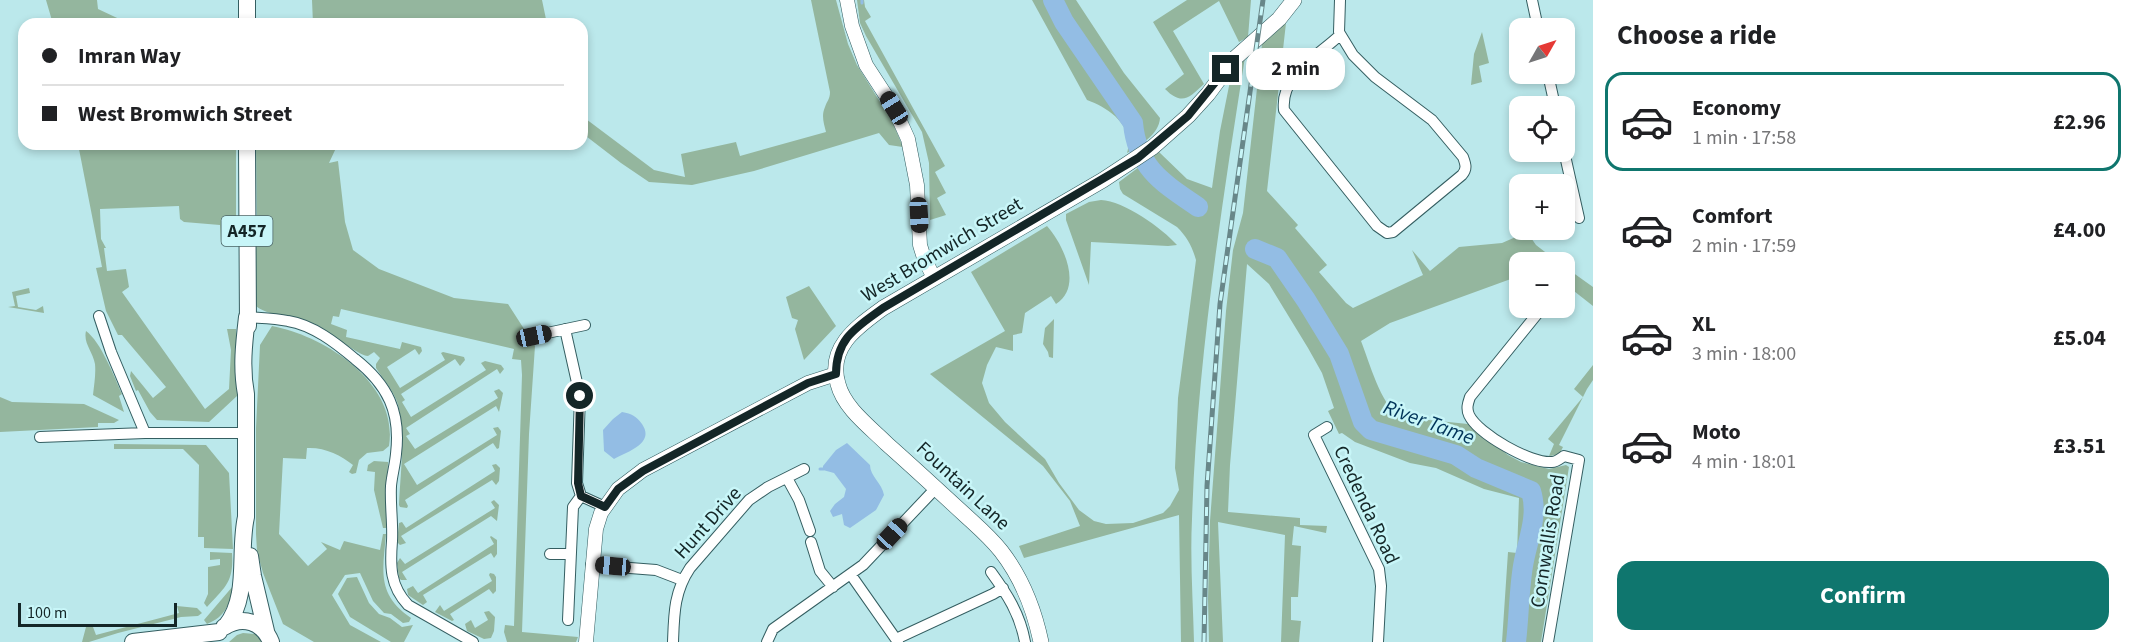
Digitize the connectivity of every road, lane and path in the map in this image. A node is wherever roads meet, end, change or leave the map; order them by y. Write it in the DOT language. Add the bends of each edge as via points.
graph roads {
  1 [pos="247,0"];
  2 [pos="847,0"];
  3 [pos="1294,0"];
  4 [pos="1340,0"];
  5 [pos="1532,0"];
  6 [pos="247,18"];
  7 [pos="1536,18"];
  8 [pos="1340,35"];
  9 [pos="247,150"];
  10 [pos="1566,162"];
  11 [pos="1579,218"];
  12 [pos="934,278"];
  13 [pos="99,316"];
  14 [pos="247,317"];
  15 [pos="1534,318"];
  16 [pos="585,325"];
  17 [pos="565,329"];
  18 [pos="534,336"];
  19 [pos="836,374"];
  20 [pos="1326,428"];
  21 [pos="145,433"];
  22 [pos="247,433"];
  23 [pos="40,437"];
  24 [pos="804,469"];
  25 [pos="787,478"];
  26 [pos="936,488"];
  27 [pos="581,496"];
  28 [pos="605,507"];
  29 [pos="246,517"];
  30 [pos="550,554"];
  31 [pos="571,554"];
  32 [pos="591,565"];
  33 [pos="991,572"];
  34 [pos="851,574"];
  35 [pos="682,580"];
  36 [pos="833,587"];
  37 [pos="1003,588"];
  38 [pos="568,620"];
  39 [pos="220,633"];
  40 [pos="272,638"];
  41 [pos="897,640"];
  42 [pos="584,641"];
  43 [pos="133,642"];
  44 [pos="473,642"];
  45 [pos="673,642"];
  46 [pos="767,642"];
  47 [pos="1025,642"];
  48 [pos="1041,642"];
  49 [pos="1378,642"];
  50 [pos="1548,642"];
  1 -- 6 [label="main road"];
  2 -- 12 [label="street" via="866,65 894,108 908,139 917,185 920,245"];
  3 -- 12 [label="main road, West Bromwich Street" via="1279,19 1234,58 1188,116 1153,147"];
  4 -- 8 [label="street"];
  5 -- 7 [label="street"];
  8 -- 8 [label="street" via="1292,79 1284,92 1284,110 1377,226 1393,232 1462,175 1466,164 1432,120 1375,77"];
  9 -- 14 [label="main road, A457"];
  10 -- 11 [label="street"];
  12 -- 19 [label="main road, West Bromwich Street" via="853,331 839,350"];
  13 -- 21 [label="street"];
  14 -- 22 [label="main road, A457" via="243,344"];
  14 -- 44 [label="street" via="300,324 333,341 378,380 393,405 397,429 393,580 401,598 417,611"];
  15 -- 50 [label="street, Cornwallis Road" via="1467,405 1474,422 1522,455 1539,461 1554,462 1564,456 1579,460"];
  16 -- 17 [label="street"];
  17 -- 18 [label="street"];
  17 -- 27 [label="street" via="580,396"];
  19 -- 26 [label="main road, Fountain Lane" via="841,392 852,408"];
  19 -- 28 [label="street" via="808,383 643,471 618,489"];
  20 -- 49 [label="street, Credenda Road" via="1314,435 1379,569"];
  21 -- 22 [label="street"];
  21 -- 23 [label="street"];
  22 -- 29 [label="main road, A457"];
  24 -- 25 [label="street, Hunt Drive"];
  25 -- 35 [label="street, Hunt Drive" via="749,500"];
  25 -- 36 [label="street" via="799,500 820,571"];
  26 -- 34 [label="street"];
  26 -- 48 [label="main road, Fountain Lane" via="1000,550 1030,602"];
  27 -- 28 [label="street"];
  27 -- 31 [label="street" via="573,507"];
  28 -- 32 [label="street" via="596,529"];
  29 -- 39 [label="main road, A457" via="240,592 233,615"];
  29 -- 40 [label="main road, A457" via="253,576"];
  30 -- 31 [label="street"];
  31 -- 38 [label="street"];
  32 -- 35 [label="street" via="656,570"];
  32 -- 42 [label="street"];
  33 -- 37 [label="street"];
  34 -- 36 [label="street"];
  34 -- 41 [label="street"];
  35 -- 45 [label="street, Hunt Drive" via="674,609"];
  36 -- 46 [label="street" via="773,629"];
  37 -- 41 [label="street"];
  37 -- 47 [label="street" via="1020,618"];
  39 -- 40 [label="main road, A457" via="234,621 246,621 258,625"];
  39 -- 43 [label="main road, A457"];
}
